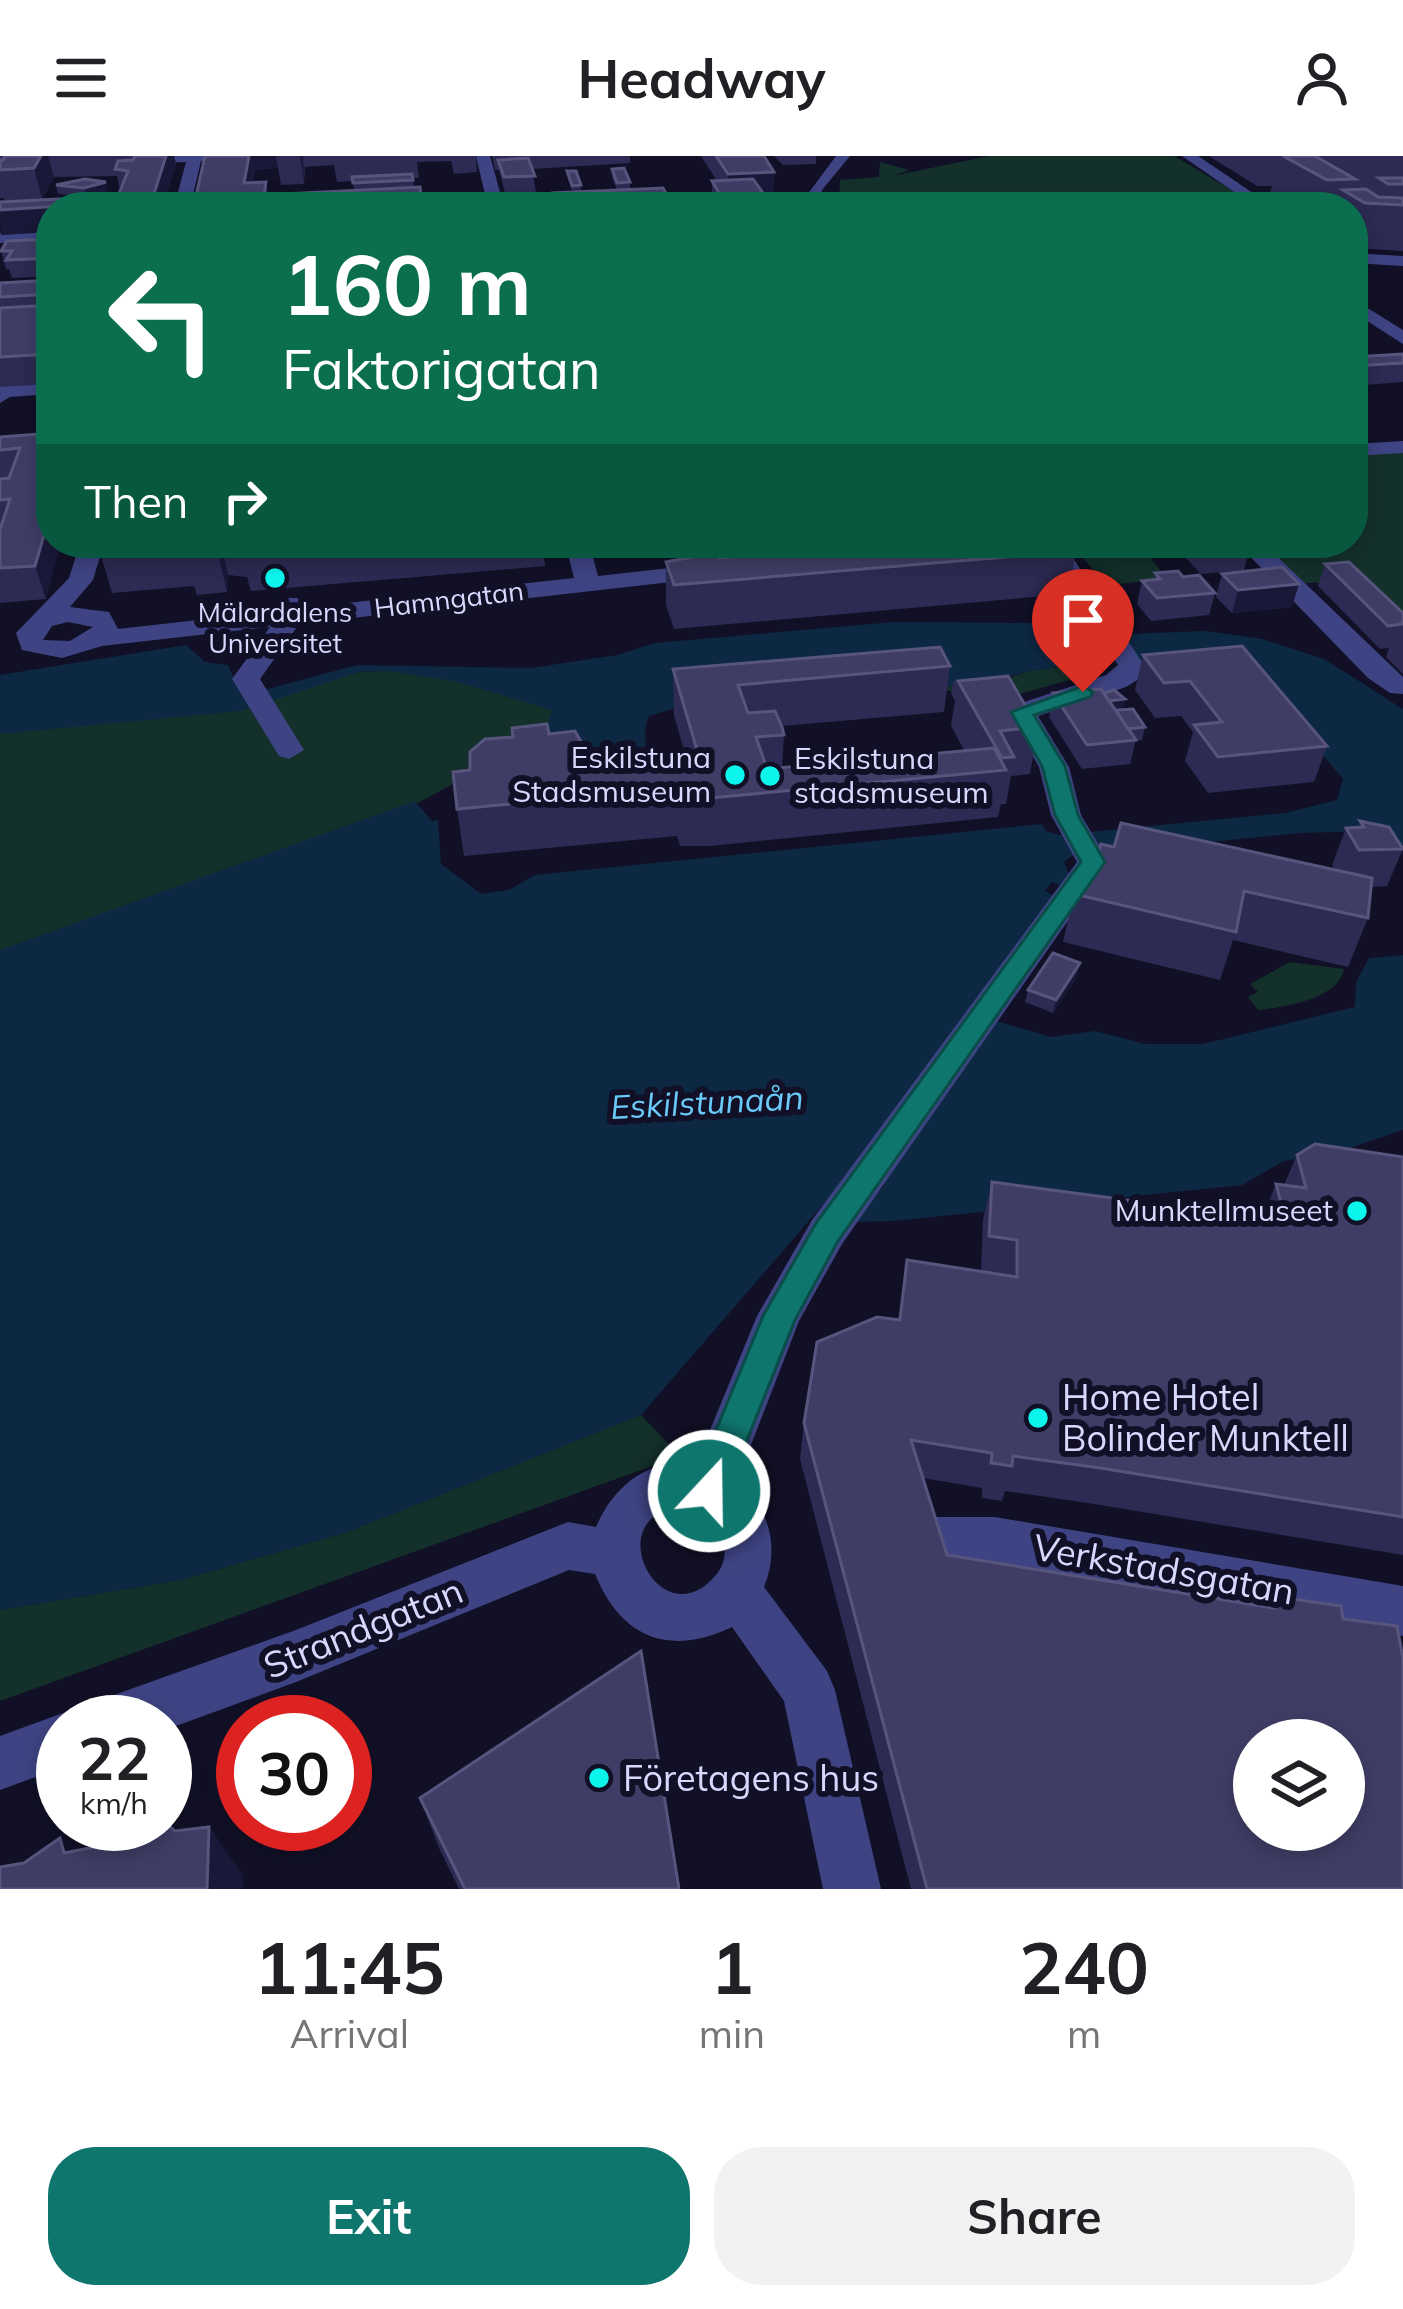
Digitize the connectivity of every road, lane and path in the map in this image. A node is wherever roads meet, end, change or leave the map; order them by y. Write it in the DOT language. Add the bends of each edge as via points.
graph roads {
  1 [pos="226,156"];
  2 [pos="483,156"];
  3 [pos="843,156"];
  4 [pos="1189,156"];
  5 [pos="195,157"];
  6 [pos="107,160"];
  7 [pos="186,192"];
  8 [pos="492,192"];
  9 [pos="815,192"];
  10 [pos="1243,192"];
  11 [pos="36,236"];
  12 [pos="0,238"];
  13 [pos="1368,259"];
  14 [pos="1403,261"];
  15 [pos="1368,295"];
  16 [pos="1368,314"];
  17 [pos="1403,319"];
  18 [pos="1403,338"];
  19 [pos="36,389"];
  20 [pos="0,397"];
  21 [pos="1403,446"];
  22 [pos="1368,449"];
  23 [pos="88,558"];
  24 [pos="580,558"];
  25 [pos="1056,558"];
  26 [pos="1265,558"];
  27 [pos="741,568"];
  28 [pos="81,580"];
  29 [pos="586,582"];
  30 [pos="290,611"];
  31 [pos="96,623"];
  32 [pos="38,632"];
  33 [pos="0,635"];
  34 [pos="0,650"];
  35 [pos="1400,687"];
  36 [pos="289,750"];
  37 [pos="709,1491"];
  38 [pos="924,1540"];
  39 [pos="613,1553"];
  40 [pos="736,1589"];
  41 [pos="1403,1611"];
  42 [pos="188,1695"];
  43 [pos="36,1750"];
  44 [pos="0,1763"];
  45 [pos="852,1889"];
  1 -- 5 [label="street"];
  2 -- 8 [label="street"];
  3 -- 9 [label="street"];
  4 -- 10 [label="street"];
  5 -- 6 [label="street"];
  5 -- 7 [label="street"];
  11 -- 12 [label="street"];
  13 -- 14 [label="street"];
  15 -- 17 [label="street"];
  16 -- 18 [label="street"];
  19 -- 20 [label="street"];
  21 -- 22 [label="street"];
  23 -- 28 [label="street"];
  24 -- 29 [label="street"];
  25 -- 37 [label="street" via="1130,663 1117,681 1022,712 1054,766 1084,848 982,1015 827,1232 779,1316"];
  26 -- 35 [label="street"];
  27 -- 29 [label="street, Hamngatan"];
  28 -- 31 [label="street"];
  28 -- 32 [label="street"];
  29 -- 30 [label="street, Hamngatan" via="472,600"];
  30 -- 31 [label="street, Hamngatan"];
  30 -- 36 [label="street" via="245,679"];
  31 -- 32 [label="street, Hamngatan" via="61,650"];
  32 -- 33 [label="street"];
  32 -- 34 [label="street"];
  37 -- 39 [label="street" via="680,1485 640,1499 616,1532"];
  37 -- 40 [label="street" via="745,1525 748,1564"];
  38 -- 41 [label="street, Verkstadsgatan" via="994,1540"];
  39 -- 40 [label="street" via="627,1592 663,1614 706,1612"];
  39 -- 42 [label="street, Strandgatan" via="568,1546"];
  40 -- 45 [label="street" via="808,1690"];
  43 -- 44 [label="street"];
}
